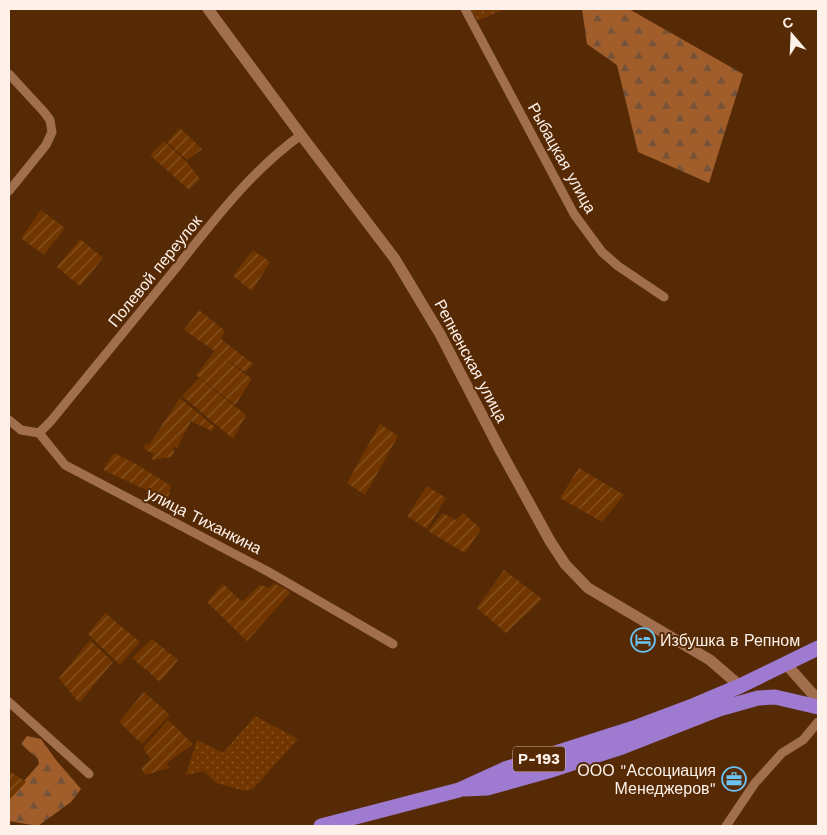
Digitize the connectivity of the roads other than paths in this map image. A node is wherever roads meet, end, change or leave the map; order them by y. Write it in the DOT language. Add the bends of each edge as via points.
graph roads {
  1 [pos="209,9"];
  2 [pos="465,9"];
  3 [pos="9,74"];
  4 [pos="301,135"];
  5 [pos="9,192"];
  6 [pos="664,296"];
  7 [pos="9,420"];
  8 [pos="39,432"];
  9 [pos="393,644"];
  10 [pos="818,648"];
  11 [pos="786,664"];
  12 [pos="740,686"];
  13 [pos="818,700"];
  14 [pos="9,702"];
  15 [pos="818,707"];
  16 [pos="818,722"];
  17 [pos="90,774"];
  18 [pos="459,790"];
  19 [pos="322,826"];
  20 [pos="726,826"];
  1 -- 4 [label="street, Репненская улица"];
  2 -- 6 [label="street, Рыбацкая улица" via="574,214 602,252"];
  3 -- 5 [label="street" via="50,120 52,132 46,145"];
  4 -- 8 [label="street, Полевой переулок" via="281,149 234,198 52,421"];
  4 -- 12 [label="street, Репненская улица" via="395,259 440,334 565,564 588,588 710,660"];
  7 -- 8 [label="street" via="21,430"];
  8 -- 9 [label="street, улица Тиханкина" via="65,465 267,570"];
  10 -- 11 [label="highway, Р-193"];
  11 -- 12 [label="highway, Р-193"];
  11 -- 13 [label="street"];
  12 -- 18 [label="highway, Р-193" via="634,728 505,769"];
  14 -- 17 [label="street"];
  15 -- 18 [label="highway" via="775,697 758,698 548,771 487,788"];
  16 -- 20 [label="street" via="803,740 782,753 762,775"];
  18 -- 19 [label="highway, Р-193"];
}
